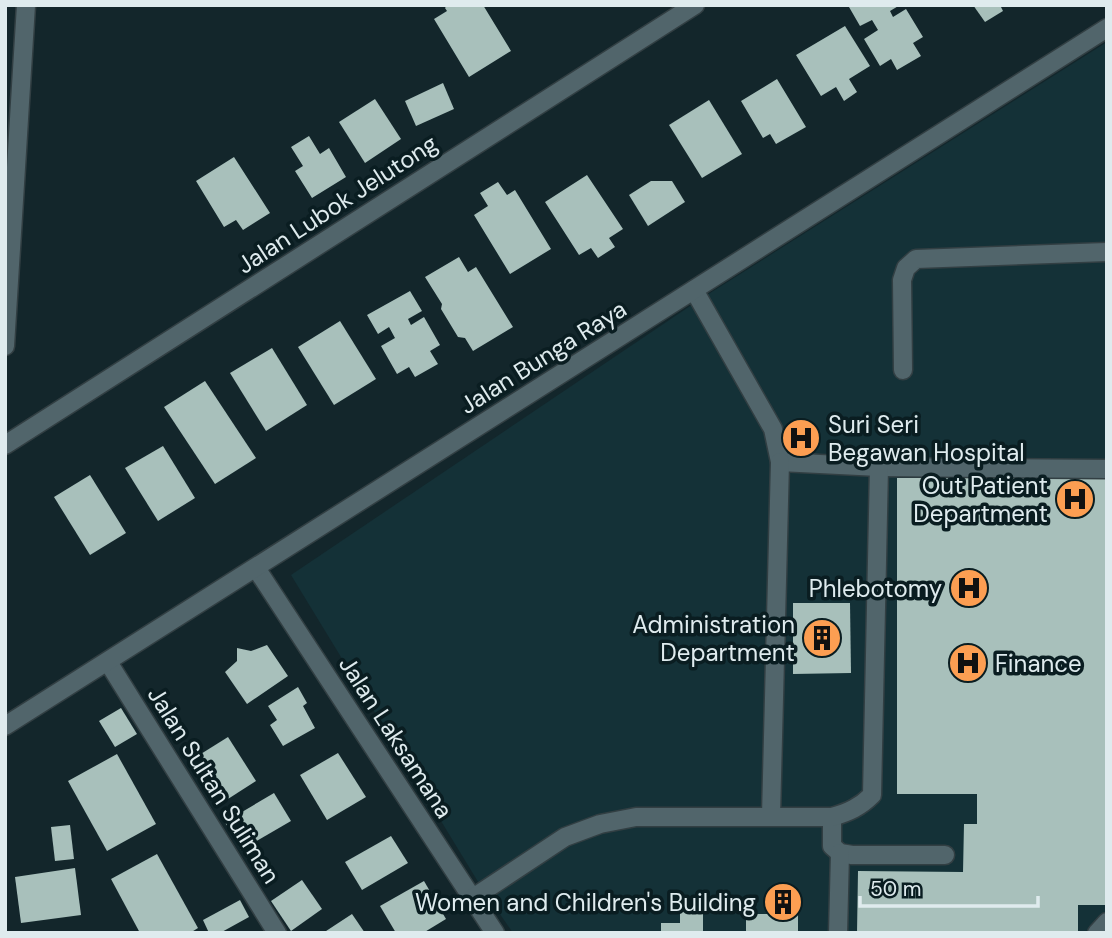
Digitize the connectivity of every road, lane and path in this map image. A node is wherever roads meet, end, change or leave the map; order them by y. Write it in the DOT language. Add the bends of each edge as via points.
graph roads {
  1 [pos="26,5"];
  2 [pos="695,5"];
  3 [pos="1107,28"];
  4 [pos="1107,252"];
  5 [pos="694,290"];
  6 [pos="5,346"];
  7 [pos="903,370"];
  8 [pos="5,445"];
  9 [pos="779,462"];
  10 [pos="879,467"];
  11 [pos="1107,469"];
  12 [pos="256,568"];
  13 [pos="108,663"];
  14 [pos="5,726"];
  15 [pos="771,816"];
  16 [pos="832,817"];
  17 [pos="839,853"];
  18 [pos="945,855"];
  19 [pos="473,898"];
  20 [pos="1107,922"];
  21 [pos="277,933"];
  22 [pos="495,933"];
  23 [pos="838,933"];
  24 [pos="1097,933"];
  1 -- 6 [label="street"];
  2 -- 8 [label="street, Jalan Lubok Jelutong"];
  3 -- 5 [label="street, Jalan Bunga Raya"];
  4 -- 7 [label="street" via="916,259 902,280"];
  5 -- 9 [label="street" via="773,429"];
  5 -- 12 [label="street, Jalan Bunga Raya"];
  9 -- 10 [label="street"];
  9 -- 15 [label="street"];
  10 -- 11 [label="street"];
  10 -- 16 [label="street" via="872,795 849,813"];
  12 -- 13 [label="street, Jalan Bunga Raya"];
  12 -- 19 [label="street, Jalan Laksamana"];
  13 -- 14 [label="street, Jalan Bunga Raya"];
  13 -- 21 [label="street, Jalan Sultan Suliman"];
  15 -- 16 [label="street"];
  15 -- 19 [label="street" via="636,817 600,824 565,837"];
  16 -- 17 [label="street" via="832,846"];
  17 -- 18 [label="street"];
  17 -- 23 [label="street"];
  19 -- 22 [label="street, Jalan Laksamana"];
  20 -- 24 [label="street"];
}
